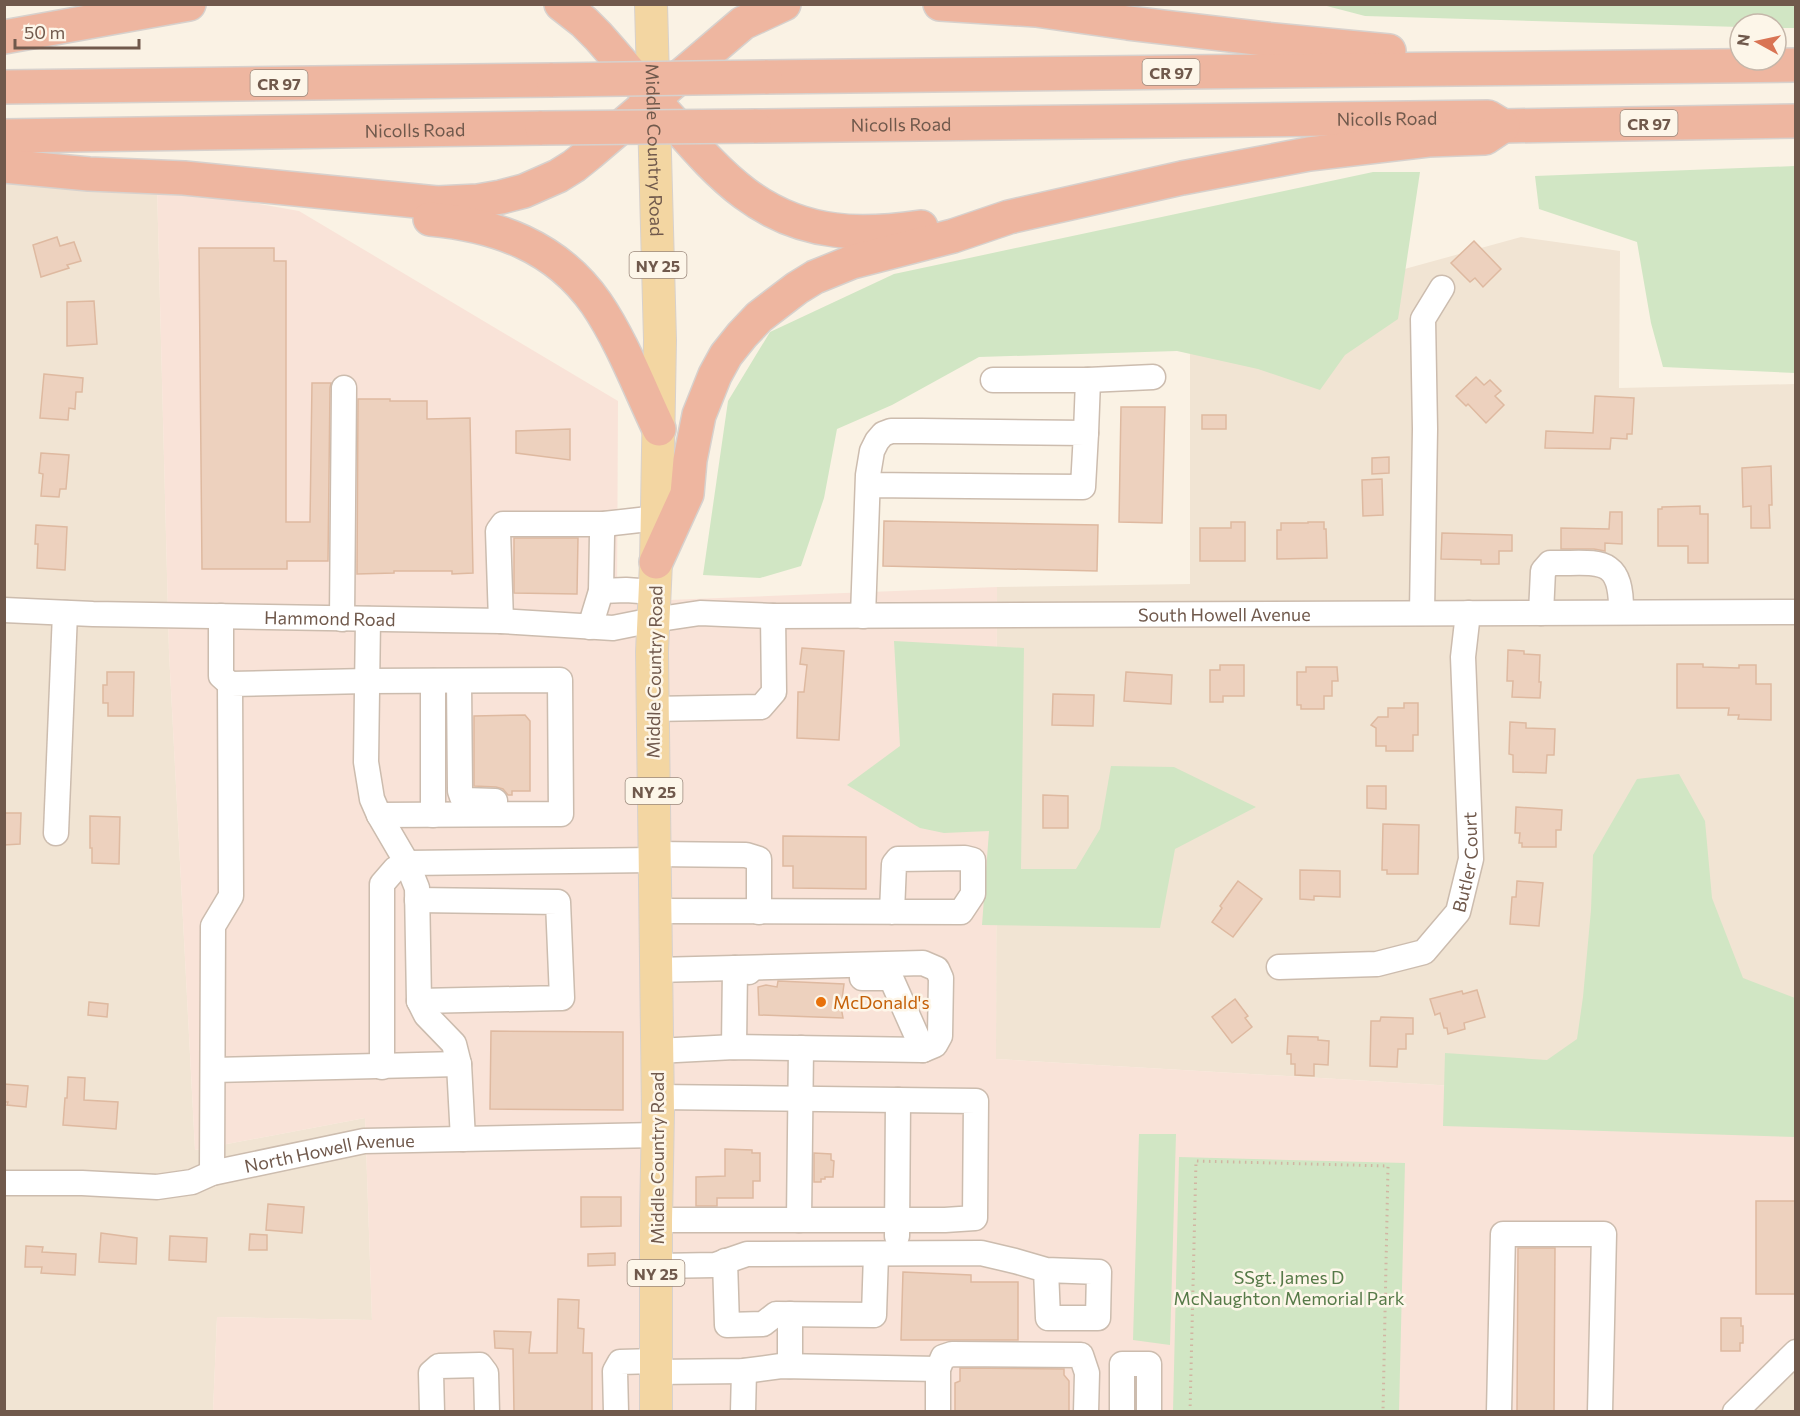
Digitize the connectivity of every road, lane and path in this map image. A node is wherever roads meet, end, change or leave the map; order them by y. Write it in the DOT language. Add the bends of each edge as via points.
graph roads {
  1 [pos="189,4"];
  2 [pos="561,4"];
  3 [pos="651,4"];
  4 [pos="784,4"];
  5 [pos="940,4"];
  6 [pos="1027,7"];
  7 [pos="4,37"];
  8 [pos="1796,64"];
  9 [pos="1576,67"];
  10 [pos="4,87"];
  11 [pos="654,100"];
  12 [pos="1796,121"];
  13 [pos="1503,126"];
  14 [pos="4,136"];
  15 [pos="4,166"];
  16 [pos="321,192"];
  17 [pos="1009,217"];
  18 [pos="1442,288"];
  19 [pos="1154,377"];
  20 [pos="993,380"];
  21 [pos="1088,380"];
  22 [pos="344,388"];
  23 [pos="658,429"];
  24 [pos="1086,433"];
  25 [pos="868,485"];
  26 [pos="657,518"];
  27 [pos="604,524"];
  28 [pos="601,591"];
  29 [pos="655,591"];
  30 [pos="4,610"];
  31 [pos="1621,612"];
  32 [pos="1796,612"];
  33 [pos="65,613"];
  34 [pos="1422,613"];
  35 [pos="1468,613"];
  36 [pos="1541,613"];
  37 [pos="221,616"];
  38 [pos="773,616"];
  39 [pos="863,616"];
  40 [pos="342,619"];
  41 [pos="368,619"];
  42 [pos="501,621"];
  43 [pos="590,627"];
  44 [pos="368,681"];
  45 [pos="433,681"];
  46 [pos="459,681"];
  47 [pos="230,684"];
  48 [pos="652,709"];
  49 [pos="561,800"];
  50 [pos="379,815"];
  51 [pos="433,815"];
  52 [pos="56,833"];
  53 [pos="654,857"];
  54 [pos="407,862"];
  55 [pos="417,900"];
  56 [pos="655,911"];
  57 [pos="759,912"];
  58 [pos="892,912"];
  59 [pos="1279,967"];
  60 [pos="735,968"];
  61 [pos="656,970"];
  62 [pos="419,1001"];
  63 [pos="734,1047"];
  64 [pos="801,1048"];
  65 [pos="923,1050"];
  66 [pos="657,1051"];
  67 [pos="459,1064"];
  68 [pos="382,1066"];
  69 [pos="213,1070"];
  70 [pos="658,1097"];
  71 [pos="801,1099"];
  72 [pos="898,1100"];
  73 [pos="658,1135"];
  74 [pos="463,1139"];
  75 [pos="213,1173"];
  76 [pos="4,1183"];
  77 [pos="656,1220"];
  78 [pos="799,1220"];
  79 [pos="897,1220"];
  80 [pos="887,1254"];
  81 [pos="725,1261"];
  82 [pos="656,1266"];
  83 [pos="1046,1270"];
  84 [pos="790,1314"];
  85 [pos="1796,1352"];
  86 [pos="656,1366"];
  87 [pos="790,1366"];
  88 [pos="938,1369"];
  89 [pos="744,1371"];
  90 [pos="432,1412"];
  91 [pos="487,1412"];
  92 [pos="616,1412"];
  93 [pos="656,1412"];
  94 [pos="743,1412"];
  95 [pos="938,1412"];
  96 [pos="1086,1412"];
  97 [pos="1122,1412"];
  98 [pos="1149,1412"];
  99 [pos="1190,1412"];
  100 [pos="1383,1412"];
  101 [pos="1498,1412"];
  102 [pos="1600,1412"];
  103 [pos="1735,1412"];
  1 -- 7 [label="highway"];
  2 -- 11 [label="highway" via="598,36"];
  3 -- 11 [label="main road, Middle Country Road / NY 25"];
  4 -- 11 [label="highway" via="743,23"];
  5 -- 6 [label="highway"];
  6 -- 9 [label="highway" via="1253,38"];
  8 -- 9 [label="highway, CR 97"];
  9 -- 10 [label="highway, CR 97, bridge"];
  11 -- 16 [label="highway" via="574,166 524,191 458,203"];
  11 -- 17 [label="highway" via="729,182 775,212 797,221 834,230 884,231"];
  11 -- 23 [label="main road, Middle Country Road / NY 25" via="660,340"];
  12 -- 13 [label="highway, Nicolls Road / CR 97"];
  13 -- 14 [label="highway, Nicolls Road / CR 97, bridge" via="1488,117"];
  13 -- 17 [label="highway" via="1485,138 1428,140 1309,154"];
  15 -- 16 [label="highway"];
  16 -- 23 [label="highway" via="414,218 495,230 550,258 595,303 612,330"];
  17 -- 29 [label="highway" via="832,270 797,288 759,317 726,355 706,394 694,436 687,494"];
  18 -- 34 [label="street" via="1424,319"];
  19 -- 21 [label="street"];
  20 -- 21 [label="street"];
  21 -- 24 [label="street"];
  22 -- 40 [label="street"];
  23 -- 26 [label="main road, Middle Country Road / NY 25"];
  24 -- 25 [label="street" via="891,431 877,441"];
  24 -- 25 [label="street" via="1083,487"];
  25 -- 39 [label="street"];
  26 -- 27 [label="street"];
  26 -- 29 [label="main road, Middle Country Road / NY 25"];
  27 -- 28 [label="street"];
  27 -- 42 [label="street" via="503,524 498,531"];
  28 -- 29 [label="street"];
  28 -- 43 [label="street"];
  29 -- 38 [label="street, South Howell Avenue" via="700,613"];
  29 -- 43 [label="street, Hammond Road" via="613,628"];
  29 -- 48 [label="main road, Middle Country Road / NY 25"];
  30 -- 33 [label="street, Hammond Road"];
  31 -- 32 [label="street, South Howell Avenue"];
  31 -- 36 [label="street, South Howell Avenue"];
  31 -- 36 [label="street" via="1621,591 1611,569 1600,564 1550,563 1543,571"];
  33 -- 37 [label="street, Hammond Road"];
  33 -- 52 [label="street"];
  34 -- 35 [label="street, South Howell Avenue"];
  34 -- 39 [label="street, South Howell Avenue"];
  35 -- 36 [label="street, South Howell Avenue"];
  35 -- 59 [label="street, Butler Court" via="1463,657 1471,859 1458,912 1424,952 1377,964"];
  37 -- 40 [label="street, Hammond Road"];
  37 -- 47 [label="street" via="221,676"];
  38 -- 39 [label="street, South Howell Avenue"];
  38 -- 48 [label="street" via="774,692 761,707"];
  40 -- 41 [label="street, Hammond Road"];
  41 -- 42 [label="street, Hammond Road"];
  41 -- 44 [label="street"];
  42 -- 43 [label="street, Hammond Road"];
  44 -- 45 [label="street"];
  44 -- 47 [label="street"];
  44 -- 50 [label="street" via="366,762"];
  45 -- 46 [label="street"];
  45 -- 51 [label="street"];
  46 -- 49 [label="street" via="462,797 472,801"];
  46 -- 49 [label="street" via="560,680"];
  47 -- 69 [label="street" via="231,896 213,927"];
  48 -- 53 [label="main road, Middle Country Road / NY 25"];
  49 -- 51 [label="street" via="561,814"];
  50 -- 51 [label="street"];
  50 -- 54 [label="street"];
  53 -- 54 [label="street"];
  53 -- 56 [label="main road, Middle Country Road / NY 25"];
  53 -- 57 [label="street" via="746,855 759,859"];
  54 -- 55 [label="street" via="417,888"];
  54 -- 68 [label="street" via="382,884"];
  55 -- 62 [label="street"];
  55 -- 62 [label="street" via="558,902 562,998"];
  56 -- 57 [label="street"];
  56 -- 61 [label="main road, Middle Country Road / NY 25"];
  57 -- 58 [label="street"];
  60 -- 61 [label="street"];
  60 -- 63 [label="street"];
  60 -- 65 [label="street" via="767,976 891,978"];
  60 -- 65 [label="street" via="923,963 937,969 940,1036 935,1045"];
  61 -- 66 [label="main road, Middle Country Road / NY 25"];
  62 -- 67 [label="street" via="426,1015 454,1044"];
  63 -- 64 [label="street"];
  63 -- 66 [label="street"];
  64 -- 65 [label="street"];
  64 -- 71 [label="street"];
  66 -- 70 [label="main road, Middle Country Road / NY 25"];
  67 -- 68 [label="street"];
  67 -- 74 [label="street"];
  68 -- 69 [label="street"];
  69 -- 75 [label="street"];
  70 -- 71 [label="street"];
  70 -- 73 [label="main road, Middle Country Road / NY 25"];
  71 -- 72 [label="street"];
  71 -- 78 [label="street"];
  72 -- 79 [label="street"];
  72 -- 79 [label="street" via="976,1101 975,1218"];
  73 -- 74 [label="street, North Howell Avenue"];
  73 -- 77 [label="main road, Middle Country Road / NY 25"];
  74 -- 75 [label="street, North Howell Avenue" via="364,1141"];
  75 -- 76 [label="street, North Howell Avenue" via="192,1182 157,1187"];
  77 -- 78 [label="street"];
  77 -- 82 [label="main road, Middle Country Road / NY 25"];
  78 -- 79 [label="street"];
  79 -- 80 [label="street"];
  80 -- 81 [label="street" via="747,1254"];
  80 -- 83 [label="street" via="981,1253"];
  80 -- 84 [label="street" via="874,1315"];
  81 -- 82 [label="street" via="716,1265"];
  81 -- 84 [label="street" via="727,1325 763,1324 776,1314"];
  82 -- 86 [label="main road, Middle Country Road / NY 25"];
  84 -- 87 [label="street"];
  85 -- 103 [label="street"];
  86 -- 89 [label="street"];
  86 -- 92 [label="street" via="621,1362 615,1371"];
  86 -- 93 [label="main road, Middle Country Road / NY 25"];
  87 -- 88 [label="street"];
  87 -- 89 [label="street"];
  88 -- 95 [label="street"];
  88 -- 96 [label="street" via="943,1357 952,1354 1081,1356 1087,1373"];
  89 -- 94 [label="street"];
  90 -- 91 [label="street" via="431,1373 440,1366 480,1365 486,1373"];
  97 -- 98 [label="street" via="1122,1364 1149,1364"];
  99 -- 100 [label="path" via="1196,1161 1388,1166"];
  101 -- 102 [label="street" via="1503,1234 1604,1234"];
}
